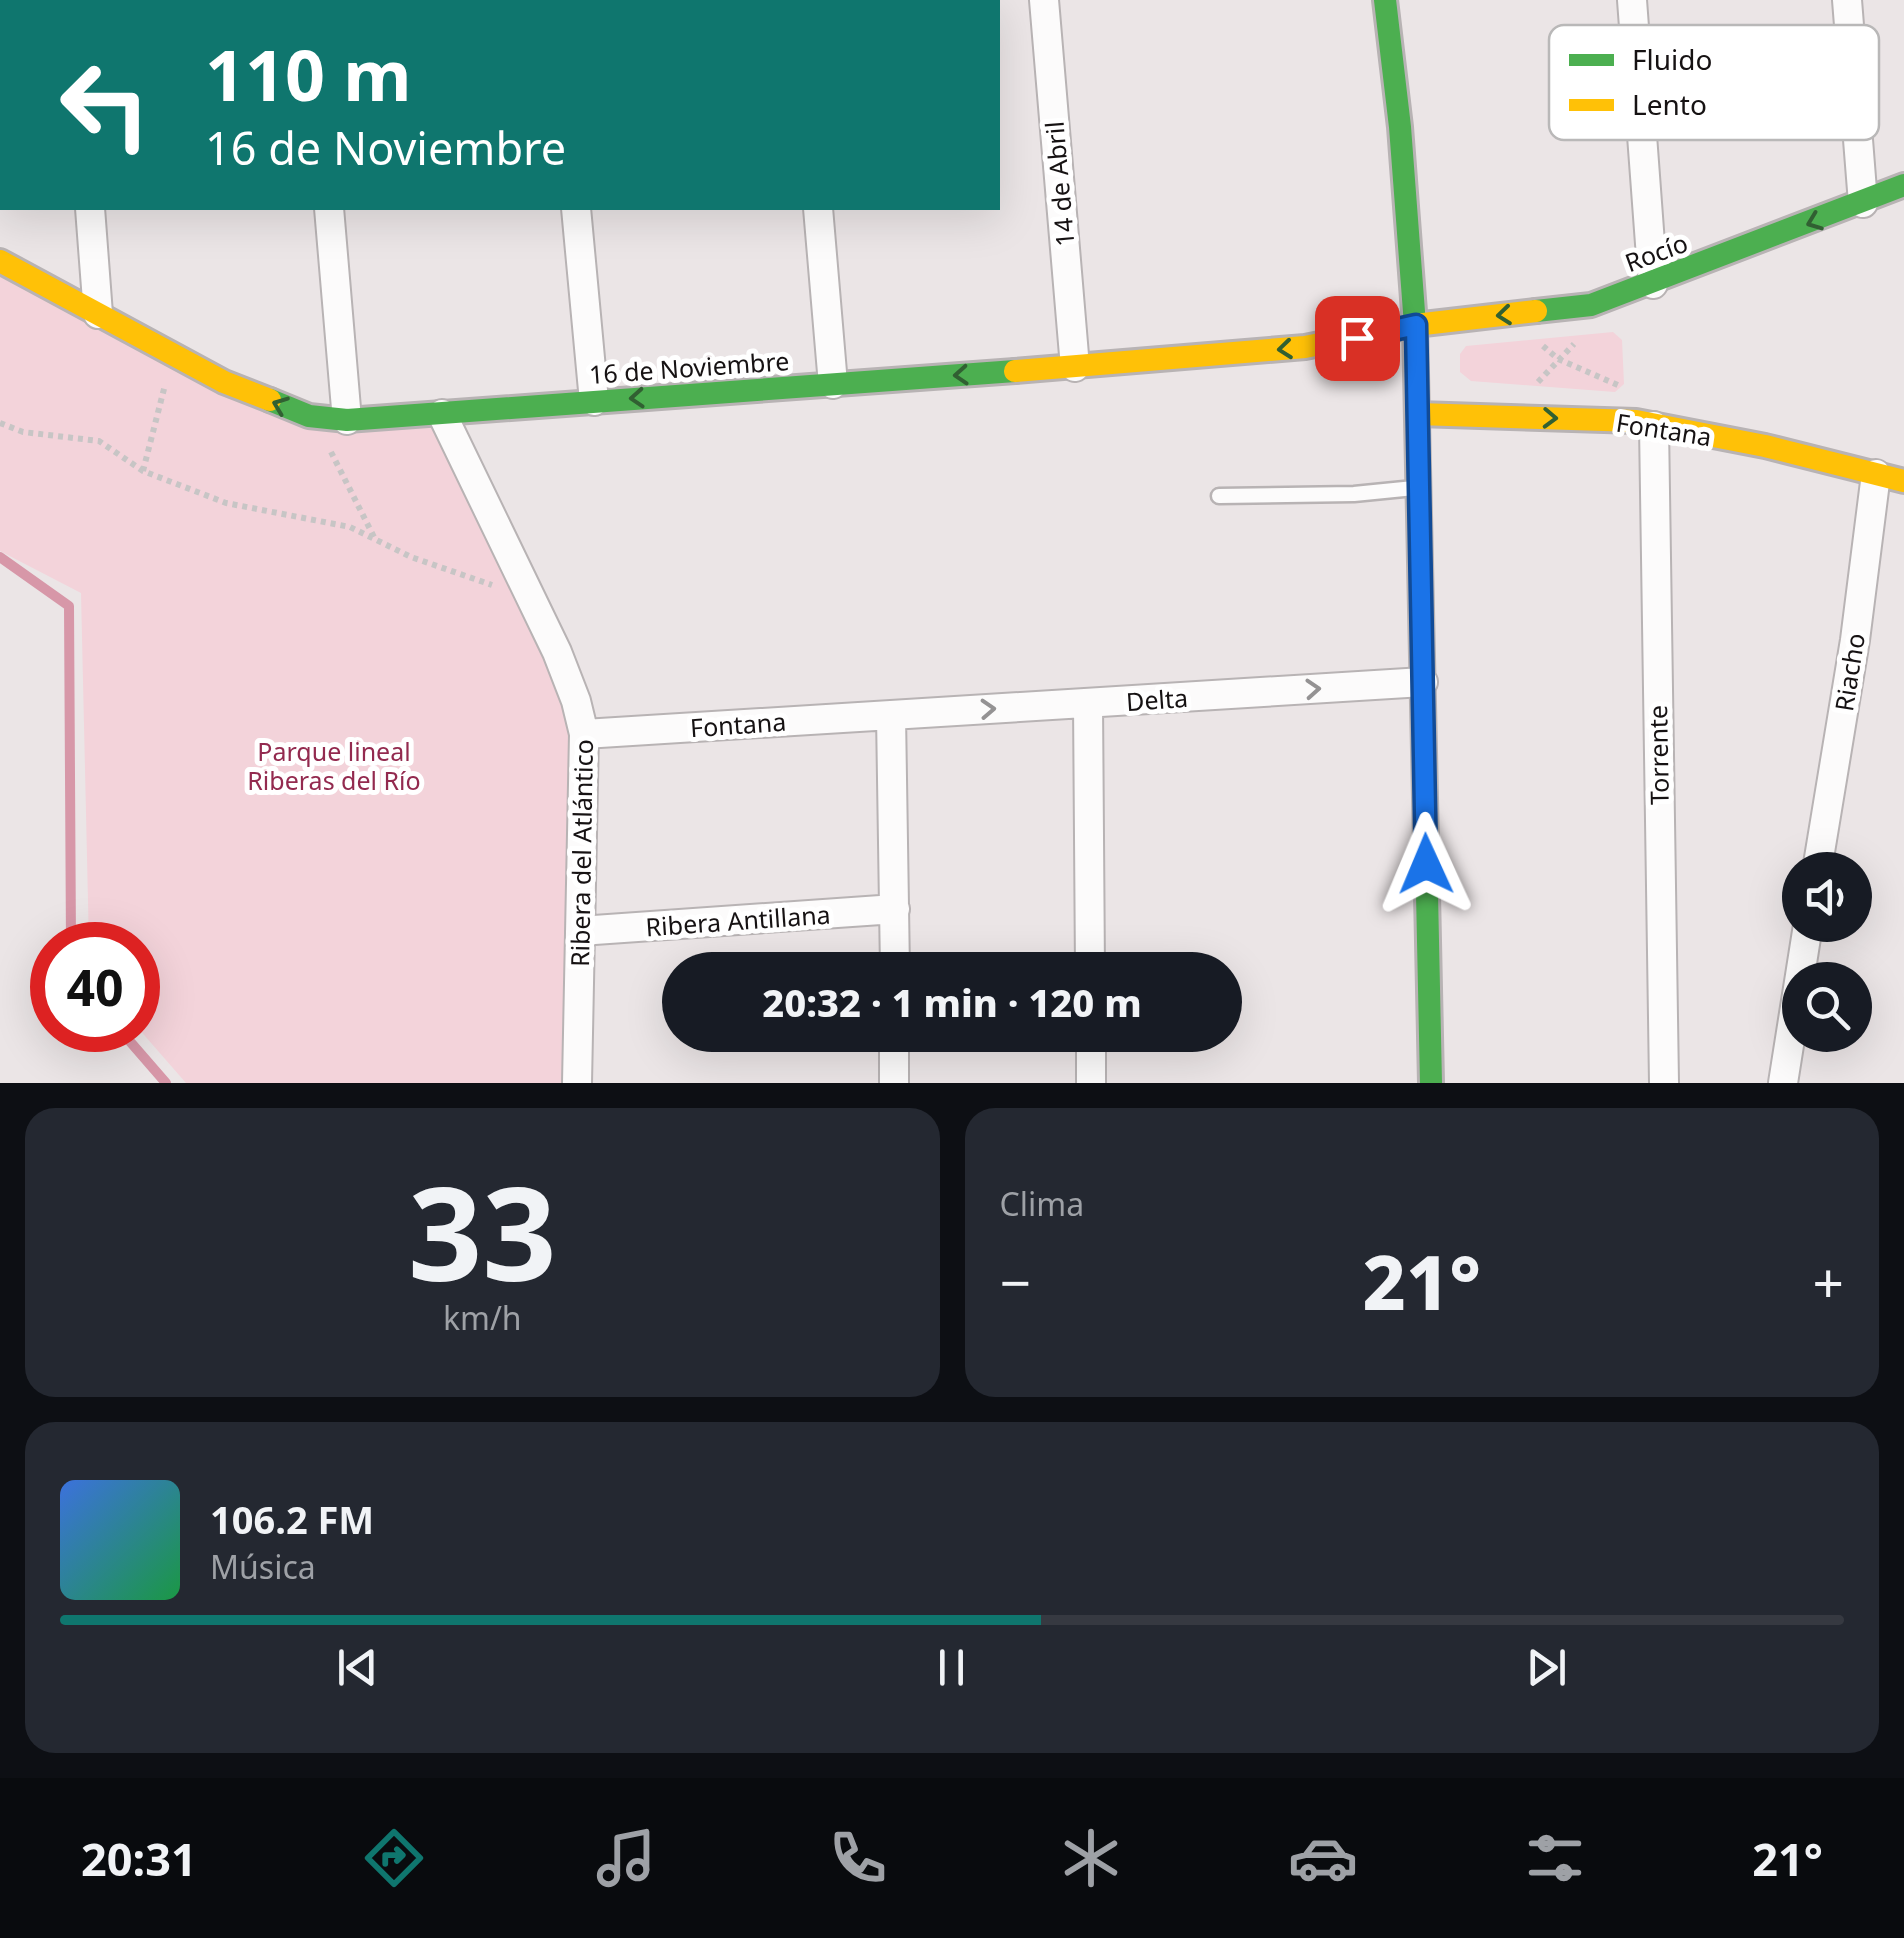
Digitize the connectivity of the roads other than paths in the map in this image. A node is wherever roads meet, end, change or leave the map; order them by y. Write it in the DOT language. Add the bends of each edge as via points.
graph roads {
  1 [pos="1044,0"];
  2 [pos="1385,0"];
  3 [pos="1632,0"];
  4 [pos="1847,0"];
  5 [pos="1634,25"];
  6 [pos="1849,25"];
  7 [pos="1642,140"];
  8 [pos="1857,140"];
  9 [pos="1904,185"];
  10 [pos="1862,204"];
  11 [pos="90,210"];
  12 [pos="329,210"];
  13 [pos="576,210"];
  14 [pos="818,210"];
  15 [pos="0,261"];
  16 [pos="1653,284"];
  17 [pos="98,314"];
  18 [pos="1416,325"];
  19 [pos="1075,367"];
  20 [pos="833,384"];
  21 [pos="594,401"];
  22 [pos="442,414"];
  23 [pos="1418,414"];
  24 [pos="347,420"];
  25 [pos="1646,424"];
  26 [pos="1876,474"];
  27 [pos="1904,482"];
  28 [pos="1419,488"];
  29 [pos="1219,496"];
  30 [pos="1423,682"];
  31 [pos="1088,703"];
  32 [pos="891,715"];
  33 [pos="584,734"];
  34 [pos="1820,852"];
  35 [pos="895,908"];
  36 [pos="580,932"];
  37 [pos="1805,942"];
  38 [pos="895,952"];
  39 [pos="1090,952"];
  40 [pos="894,1052"];
  41 [pos="1090,1052"];
  42 [pos="577,1083"];
  43 [pos="894,1083"];
  44 [pos="1091,1083"];
  45 [pos="1431,1083"];
  46 [pos="1664,1083"];
  47 [pos="1783,1083"];
  1 -- 19 [label="street, 14 de Abril"];
  2 -- 18 [label="street"];
  3 -- 5 [label="street"];
  4 -- 6 [label="street"];
  7 -- 16 [label="street"];
  8 -- 10 [label="street"];
  9 -- 10 [label="street, Rocío"];
  10 -- 16 [label="street, Rocío, one-way"];
  11 -- 17 [label="street"];
  12 -- 24 [label="street"];
  13 -- 21 [label="street"];
  14 -- 20 [label="street"];
  15 -- 17 [label="street, 16 de Noviembre"];
  16 -- 18 [label="street, Rocío, one-way" via="1591,305"];
  24 -- 17 [label="street, 16 de Noviembre, one-way" via="309,416 224,382"];
  18 -- 19 [label="street, 16 de Noviembre, one-way" via="1305,346"];
  18 -- 23 [label="street"];
  19 -- 20 [label="street, 16 de Noviembre, one-way"];
  20 -- 21 [label="street, 16 de Noviembre, one-way"];
  21 -- 22 [label="street, 16 de Noviembre"];
  22 -- 24 [label="street, 16 de Noviembre"];
  22 -- 33 [label="street, Ribera del Atlántico" via="558,652"];
  23 -- 25 [label="street, Fontana, one-way"];
  23 -- 28 [label="street"];
  25 -- 26 [label="street, Fontana"];
  25 -- 46 [label="street, Torrente"];
  26 -- 27 [label="street, Fontana"];
  26 -- 34 [label="street, Riacho"];
  28 -- 29 [label="lane"];
  28 -- 30 [label="street"];
  31 -- 30 [label="street, Delta, one-way"];
  30 -- 45 [label="street"];
  32 -- 31 [label="street, Delta, one-way"];
  31 -- 39 [label="street"];
  32 -- 33 [label="street, Fontana"];
  32 -- 35 [label="street"];
  33 -- 36 [label="street, Ribera del Atlántico"];
  35 -- 36 [label="street, Ribera Antillana"];
  35 -- 38 [label="street"];
  36 -- 42 [label="street, Ribera del Atlántico"];
  37 -- 47 [label="street"];
  40 -- 43 [label="street"];
  41 -- 44 [label="street"];
}
